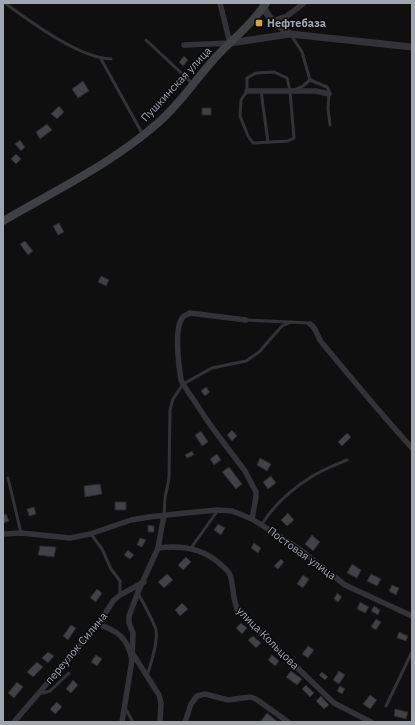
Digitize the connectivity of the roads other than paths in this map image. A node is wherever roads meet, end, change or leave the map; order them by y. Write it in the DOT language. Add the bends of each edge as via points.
graph roads {
  1 [pos="5,3"];
  2 [pos="220,3"];
  3 [pos="304,3"];
  4 [pos="265,5"];
  5 [pos="272,21"];
  6 [pos="290,34"];
  7 [pos="146,40"];
  8 [pos="230,43"];
  9 [pos="184,45"];
  10 [pos="412,47"];
  11 [pos="101,59"];
  12 [pos="111,59"];
  13 [pos="310,80"];
  14 [pos="193,84"];
  15 [pos="247,91"];
  16 [pos="261,91"];
  17 [pos="290,91"];
  18 [pos="329,94"];
  19 [pos="330,125"];
  20 [pos="143,135"];
  21 [pos="268,142"];
  22 [pos="3,221"];
  23 [pos="246,320"];
  24 [pos="291,322"];
  25 [pos="310,324"];
  26 [pos="183,384"];
  27 [pos="412,448"];
  28 [pos="347,460"];
  29 [pos="8,478"];
  30 [pos="218,510"];
  31 [pos="164,515"];
  32 [pos="252,519"];
  33 [pos="262,524"];
  34 [pos="21,533"];
  35 [pos="3,534"];
  36 [pos="90,534"];
  37 [pos="158,548"];
  38 [pos="191,548"];
  39 [pos="144,582"];
  40 [pos="138,592"];
  41 [pos="120,595"];
  42 [pos="412,616"];
  43 [pos="98,624"];
  44 [pos="412,652"];
  45 [pos="132,657"];
  46 [pos="70,673"];
  47 [pos="147,676"];
  48 [pos="36,696"];
  49 [pos="386,706"];
  50 [pos="124,707"];
  51 [pos="14,722"];
  52 [pos="122,722"];
  53 [pos="133,722"];
  54 [pos="160,722"];
  55 [pos="185,722"];
  56 [pos="288,722"];
  57 [pos="371,722"];
  1 -- 11 [label="lane" via="75,50"];
  2 -- 8 [label="street"];
  3 -- 5 [label="street" via="287,16"];
  4 -- 5 [label="street"];
  4 -- 8 [label="main road, Пушкинская улица" via="255,19"];
  5 -- 6 [label="street"];
  6 -- 8 [label="street"];
  6 -- 10 [label="street"];
  6 -- 13 [label="lane" via="302,52"];
  7 -- 14 [label="lane"];
  8 -- 9 [label="street"];
  8 -- 14 [label="main road, Пушкинская улица"];
  11 -- 12 [label="lane"];
  11 -- 20 [label="lane"];
  13 -- 17 [label="lane"];
  13 -- 18 [label="lane" via="327,87"];
  14 -- 20 [label="main road, Пушкинская улица" via="160,122"];
  15 -- 16 [label="street"];
  15 -- 17 [label="lane" via="247,78 274,72 287,78"];
  15 -- 21 [label="lane" via="241,100 240,116 245,130 253,142"];
  16 -- 17 [label="street"];
  16 -- 21 [label="lane"];
  17 -- 18 [label="street"];
  17 -- 21 [label="lane" via="294,138 288,142"];
  18 -- 19 [label="lane"];
  20 -- 22 [label="main road, Пушкинская улица" via="98,166"];
  23 -- 24 [label="lane"];
  23 -- 26 [label="street" via="190,313 185,315 181,320 177,348"];
  24 -- 25 [label="lane"];
  24 -- 26 [label="lane" via="282,326 259,352 246,361 212,368"];
  25 -- 27 [label="street" via="314,326 320,342"];
  26 -- 31 [label="lane" via="170,410 169,478"];
  26 -- 32 [label="street" via="210,426 245,471 256,492"];
  28 -- 33 [label="lane" via="311,477 279,502"];
  29 -- 34 [label="lane"];
  30 -- 31 [label="street, Постовая улица"];
  30 -- 32 [label="street, Постовая улица" via="232,511"];
  30 -- 38 [label="lane"];
  31 -- 36 [label="street, Постовая улица" via="131,520"];
  31 -- 37 [label="street"];
  32 -- 33 [label="street, Постовая улица"];
  33 -- 42 [label="street, Постовая улица" via="345,585"];
  34 -- 35 [label="street, Постовая улица"];
  34 -- 36 [label="street, Постовая улица" via="70,538"];
  36 -- 41 [label="lane" via="120,581"];
  37 -- 38 [label="street, улица Кольцова"];
  37 -- 39 [label="street"];
  38 -- 57 [label="street, улица Кольцова" via="212,558 228,571 234,603 243,616 334,703"];
  39 -- 40 [label="street"];
  39 -- 41 [label="street, переулок Силина"];
  40 -- 45 [label="street" via="129,616 133,632"];
  40 -- 47 [label="lane" via="156,629 152,661"];
  41 -- 43 [label="street, переулок Силина"];
  43 -- 45 [label="street" via="122,637"];
  43 -- 48 [label="street, переулок Силина"];
  44 -- 49 [label="lane"];
  45 -- 47 [label="street"];
  45 -- 50 [label="street"];
  46 -- 48 [label="lane" via="50,691"];
  47 -- 54 [label="street" via="159,695"];
  48 -- 51 [label="street, переулок Силина"];
  50 -- 52 [label="street"];
  50 -- 53 [label="lane"];
  55 -- 56 [label="street" via="190,704 198,696 205,694 228,700 250,697 256,699"];
}
